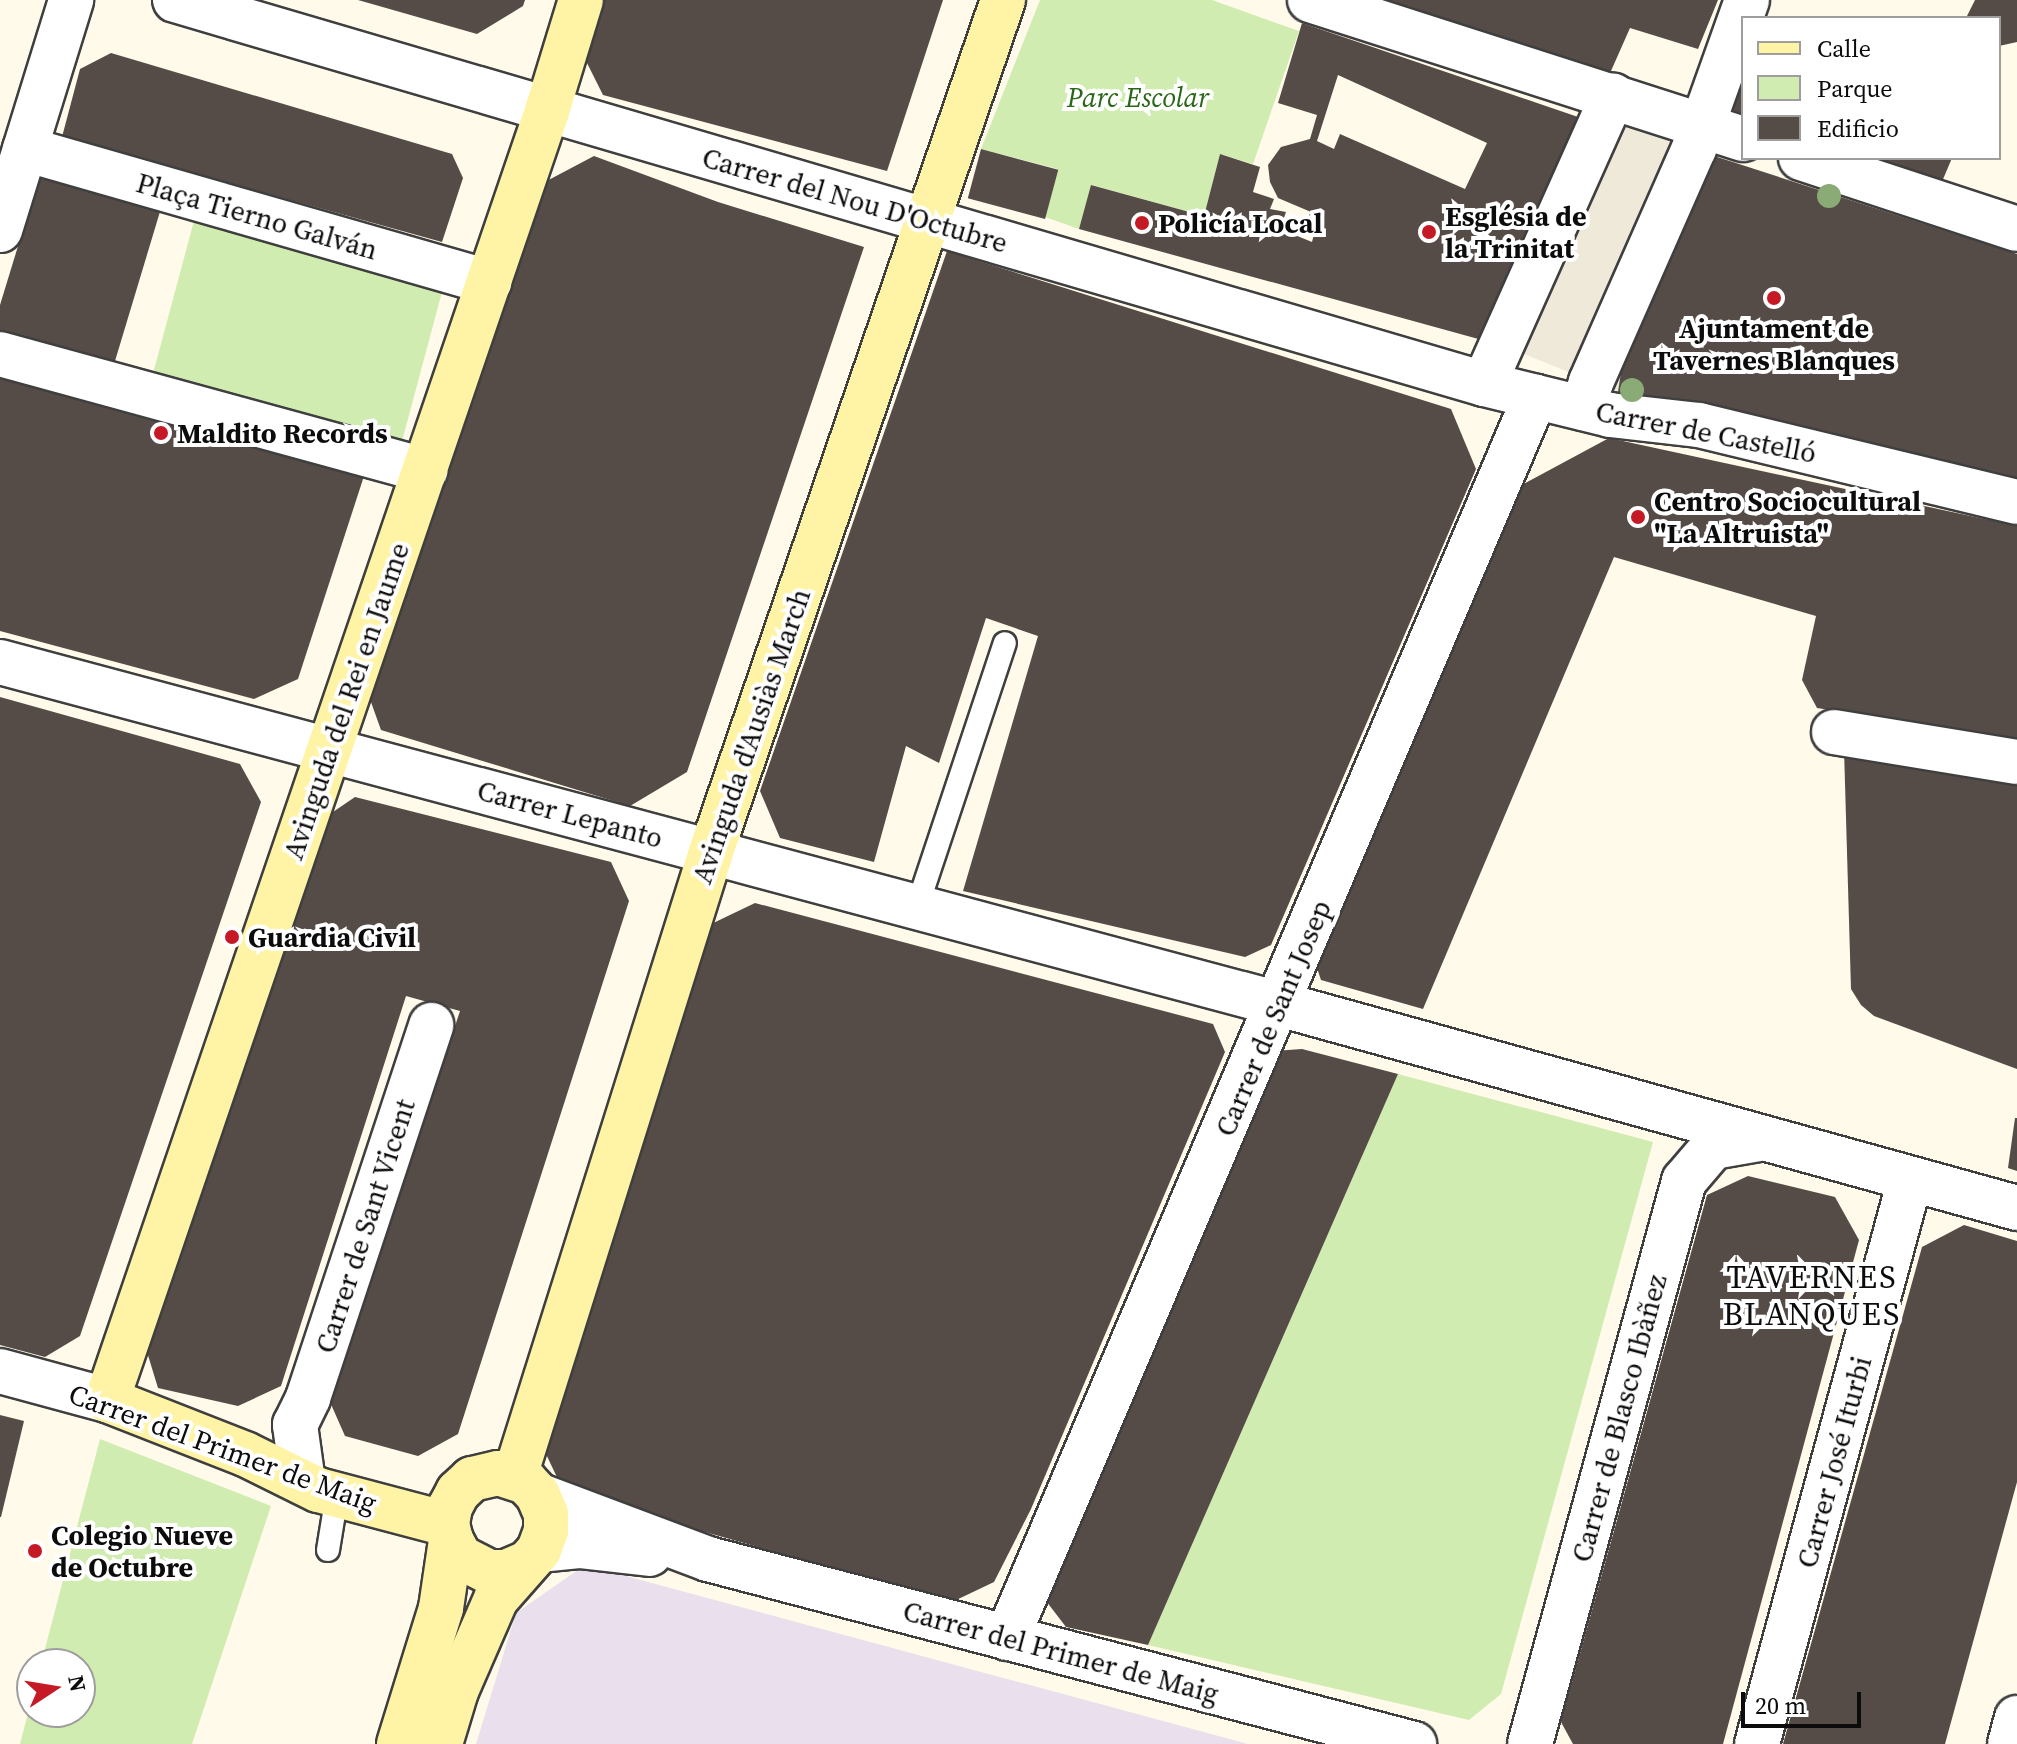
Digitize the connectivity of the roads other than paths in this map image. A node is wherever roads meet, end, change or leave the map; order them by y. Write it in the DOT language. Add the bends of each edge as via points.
graph roads {
  1 [pos="71,0"];
  2 [pos="175,0"];
  3 [pos="581,0"];
  4 [pos="1003,0"];
  5 [pos="1310,0"];
  6 [pos="1741,32"];
  7 [pos="1613,96"];
  8 [pos="547,111"];
  9 [pos="1724,132"];
  10 [pos="25,149"];
  11 [pos="1807,160"];
  12 [pos="927,220"];
  13 [pos="2017,229"];
  14 [pos="0,230"];
  15 [pos="489,282"];
  16 [pos="0,354"];
  17 [pos="1484,384"];
  18 [pos="1535,397"];
  19 [pos="1583,408"];
  20 [pos="425,470"];
  21 [pos="2017,502"];
  22 [pos="1005,643"];
  23 [pos="0,662"];
  24 [pos="1834,732"];
  25 [pos="330,750"];
  26 [pos="2017,762"];
  27 [pos="711,852"];
  28 [pos="917,907"];
  29 [pos="1279,1004"];
  30 [pos="431,1025"];
  31 [pos="1760,1139"];
  32 [pos="1910,1180"];
  33 [pos="2017,1208"];
  34 [pos="0,1371"];
  35 [pos="107,1400"];
  36 [pos="295,1425"];
  37 [pos="245,1454"];
  38 [pos="526,1485"];
  39 [pos="320,1488"];
  40 [pos="449,1532"];
  41 [pos="328,1550"];
  42 [pos="533,1556"];
  43 [pos="708,1559"];
  44 [pos="1007,1638"];
  45 [pos="2017,1718"];
  46 [pos="441,1740"];
  47 [pos="399,1744"];
  48 [pos="1414,1744"];
  49 [pos="1530,1744"];
  50 [pos="1757,1744"];
  51 [pos="2010,1744"];
  1 -- 10 [label="street"];
  2 -- 8 [label="street, Carrer del Nou D'Octubre"];
  3 -- 8 [label="street, Avinguda del Rei en Jaume"];
  4 -- 12 [label="street, Avinguda d'Ausiàs March"];
  5 -- 7 [label="street"];
  6 -- 9 [label="street"];
  7 -- 9 [label="street"];
  7 -- 17 [label="street"];
  8 -- 12 [label="street, Carrer del Nou D'Octubre"];
  8 -- 15 [label="street, Avinguda del Rei en Jaume"];
  9 -- 19 [label="street" via="1591,382"];
  10 -- 14 [label="street"];
  10 -- 15 [label="street, Plaça Tierno Galván"];
  11 -- 13 [label="street"];
  12 -- 17 [label="street, Carrer del Nou D'Octubre"];
  12 -- 27 [label="street, Avinguda d'Ausiàs March"];
  15 -- 20 [label="street, Avinguda del Rei en Jaume"];
  16 -- 20 [label="street"];
  17 -- 18 [label="street, Carrer del Nou D'Octubre"];
  18 -- 19 [label="street, Carrer de Castelló"];
  18 -- 29 [label="street, Carrer de Sant Josep"];
  19 -- 21 [label="street, Carrer de Castelló" via="1699,425"];
  20 -- 25 [label="street, Avinguda del Rei en Jaume"];
  22 -- 28 [label="lane"];
  23 -- 25 [label="street, Carrer Lepanto"];
  24 -- 26 [label="street"];
  25 -- 27 [label="street, Carrer Lepanto"];
  25 -- 35 [label="street, Avinguda del Rei en Jaume"];
  27 -- 28 [label="street, Carrer Lepanto"];
  27 -- 38 [label="street, Avinguda d'Ausiàs March"];
  28 -- 29 [label="street, Carrer Lepanto"];
  29 -- 31 [label="street, Carrer Lepanto"];
  29 -- 44 [label="street, Carrer de Sant Josep"];
  30 -- 36 [label="street, Carrer de Sant Vicent"];
  31 -- 32 [label="street, Carrer Lepanto"];
  31 -- 49 [label="street, Carrer de Blasco Ibàñez" via="1713,1147 1684,1181"];
  32 -- 33 [label="street, Carrer Lepanto"];
  32 -- 50 [label="street, Carrer José Iturbi"];
  34 -- 35 [label="street, Carrer del Primer de Maig"];
  35 -- 37 [label="street, Carrer del Primer de Maig"];
  36 -- 37 [label="street"];
  36 -- 39 [label="street"];
  37 -- 39 [label="street, Carrer del Primer de Maig"];
  38 -- 40 [label="street" via="498,1473 472,1479 450,1507"];
  38 -- 42 [label="street" via="546,1523"];
  38 -- 43 [label="street, Carrer del Primer de Maig"];
  39 -- 40 [label="street, Carrer del Primer de Maig"];
  39 -- 41 [label="lane"];
  40 -- 42 [label="street" via="460,1557 489,1572 506,1572"];
  40 -- 47 [label="street" via="441,1608"];
  42 -- 43 [label="street, Carrer del Primer de Maig" via="579,1546"];
  42 -- 46 [label="street" via="496,1599"];
  43 -- 44 [label="street, Carrer del Primer de Maig"];
  44 -- 48 [label="street, Carrer del Primer de Maig"];
  45 -- 51 [label="street"];
}
